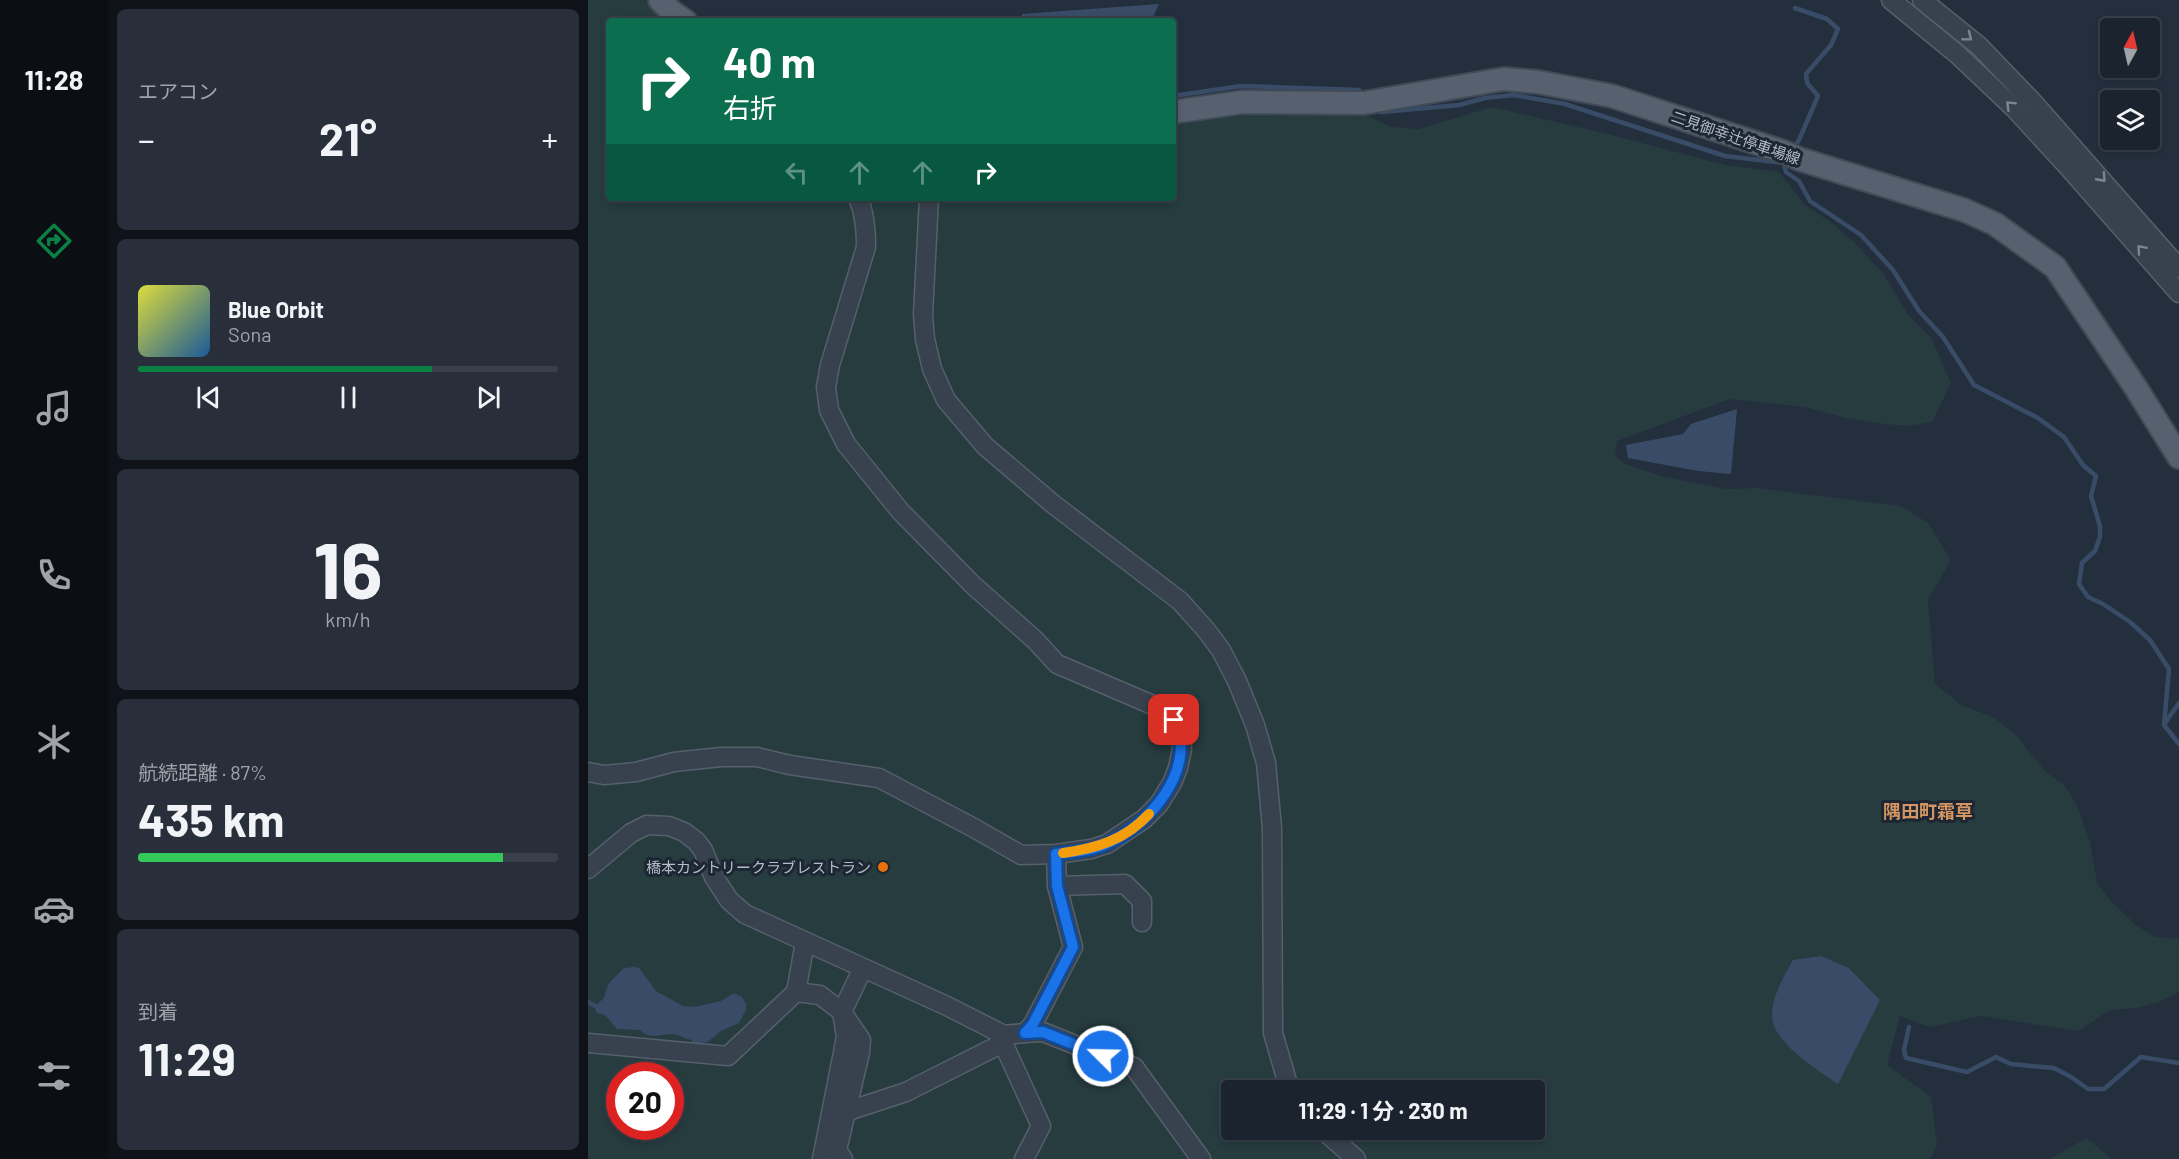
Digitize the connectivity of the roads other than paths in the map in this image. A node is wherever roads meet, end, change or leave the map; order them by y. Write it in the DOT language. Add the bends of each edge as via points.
graph roads {
  1 [pos="1891,0"];
  2 [pos="1922,0"];
  3 [pos="1176,112"];
  4 [pos="859,201"];
  5 [pos="928,201"];
  6 [pos="2179,268"];
  7 [pos="2178,290"];
  8 [pos="2179,457"];
  9 [pos="588,772"];
  10 [pos="1056,854"];
  11 [pos="588,869"];
  12 [pos="1057,886"];
  13 [pos="1142,922"];
  14 [pos="805,942"];
  15 [pos="863,968"];
  16 [pos="796,992"];
  17 [pos="842,1012"];
  18 [pos="1025,1033"];
  19 [pos="1003,1039"];
  20 [pos="588,1043"];
  21 [pos="1288,1080"];
  22 [pos="848,1111"];
  23 [pos="1334,1140"];
  24 [pos="822,1159"];
  25 [pos="843,1159"];
  26 [pos="1024,1159"];
  27 [pos="1201,1159"];
  28 [pos="1356,1159"];
  7 -- 1 [label="street, one-way" via="2013,107"];
  2 -- 6 [label="street, one-way" via="1979,46 2031,100"];
  3 -- 8 [label="main road, 二見御幸辻停車場線" via="1243,102 1364,103 1504,79 1538,82 1612,96 1964,210 1995,224 2055,267"];
  4 -- 10 [label="street" via="866,247 826,387 829,410 846,444 901,512 1056,664 1155,706 1174,720 1180,731 1178,768 1159,804 1144,819 1107,844"];
  5 -- 21 [label="street" via="925,339 932,369 946,400 985,446 1053,504 1180,601 1221,650 1238,681 1266,764 1272,828 1273,1033"];
  9 -- 10 [label="street" via="604,775 674,762 757,757 879,778 1021,855"];
  10 -- 12 [label="street"];
  11 -- 14 [label="street" via="631,833 647,825 669,826 696,841 729,900 745,914"];
  12 -- 13 [label="street" via="1125,884 1142,901"];
  12 -- 18 [label="street" via="1073,947"];
  14 -- 15 [label="street"];
  14 -- 16 [label="street"];
  15 -- 17 [label="street"];
  15 -- 19 [label="street"];
  16 -- 17 [label="street" via="820,995"];
  16 -- 20 [label="street" via="728,1056"];
  17 -- 22 [label="street" via="861,1040"];
  17 -- 24 [label="street" via="846,1037"];
  18 -- 19 [label="street"];
  18 -- 27 [label="street" via="1043,1032 1134,1066"];
  19 -- 22 [label="street" via="906,1092"];
  19 -- 26 [label="street" via="1041,1126"];
  22 -- 25 [label="street" via="837,1150"];
  23 -- 28 [label="street"];
}
